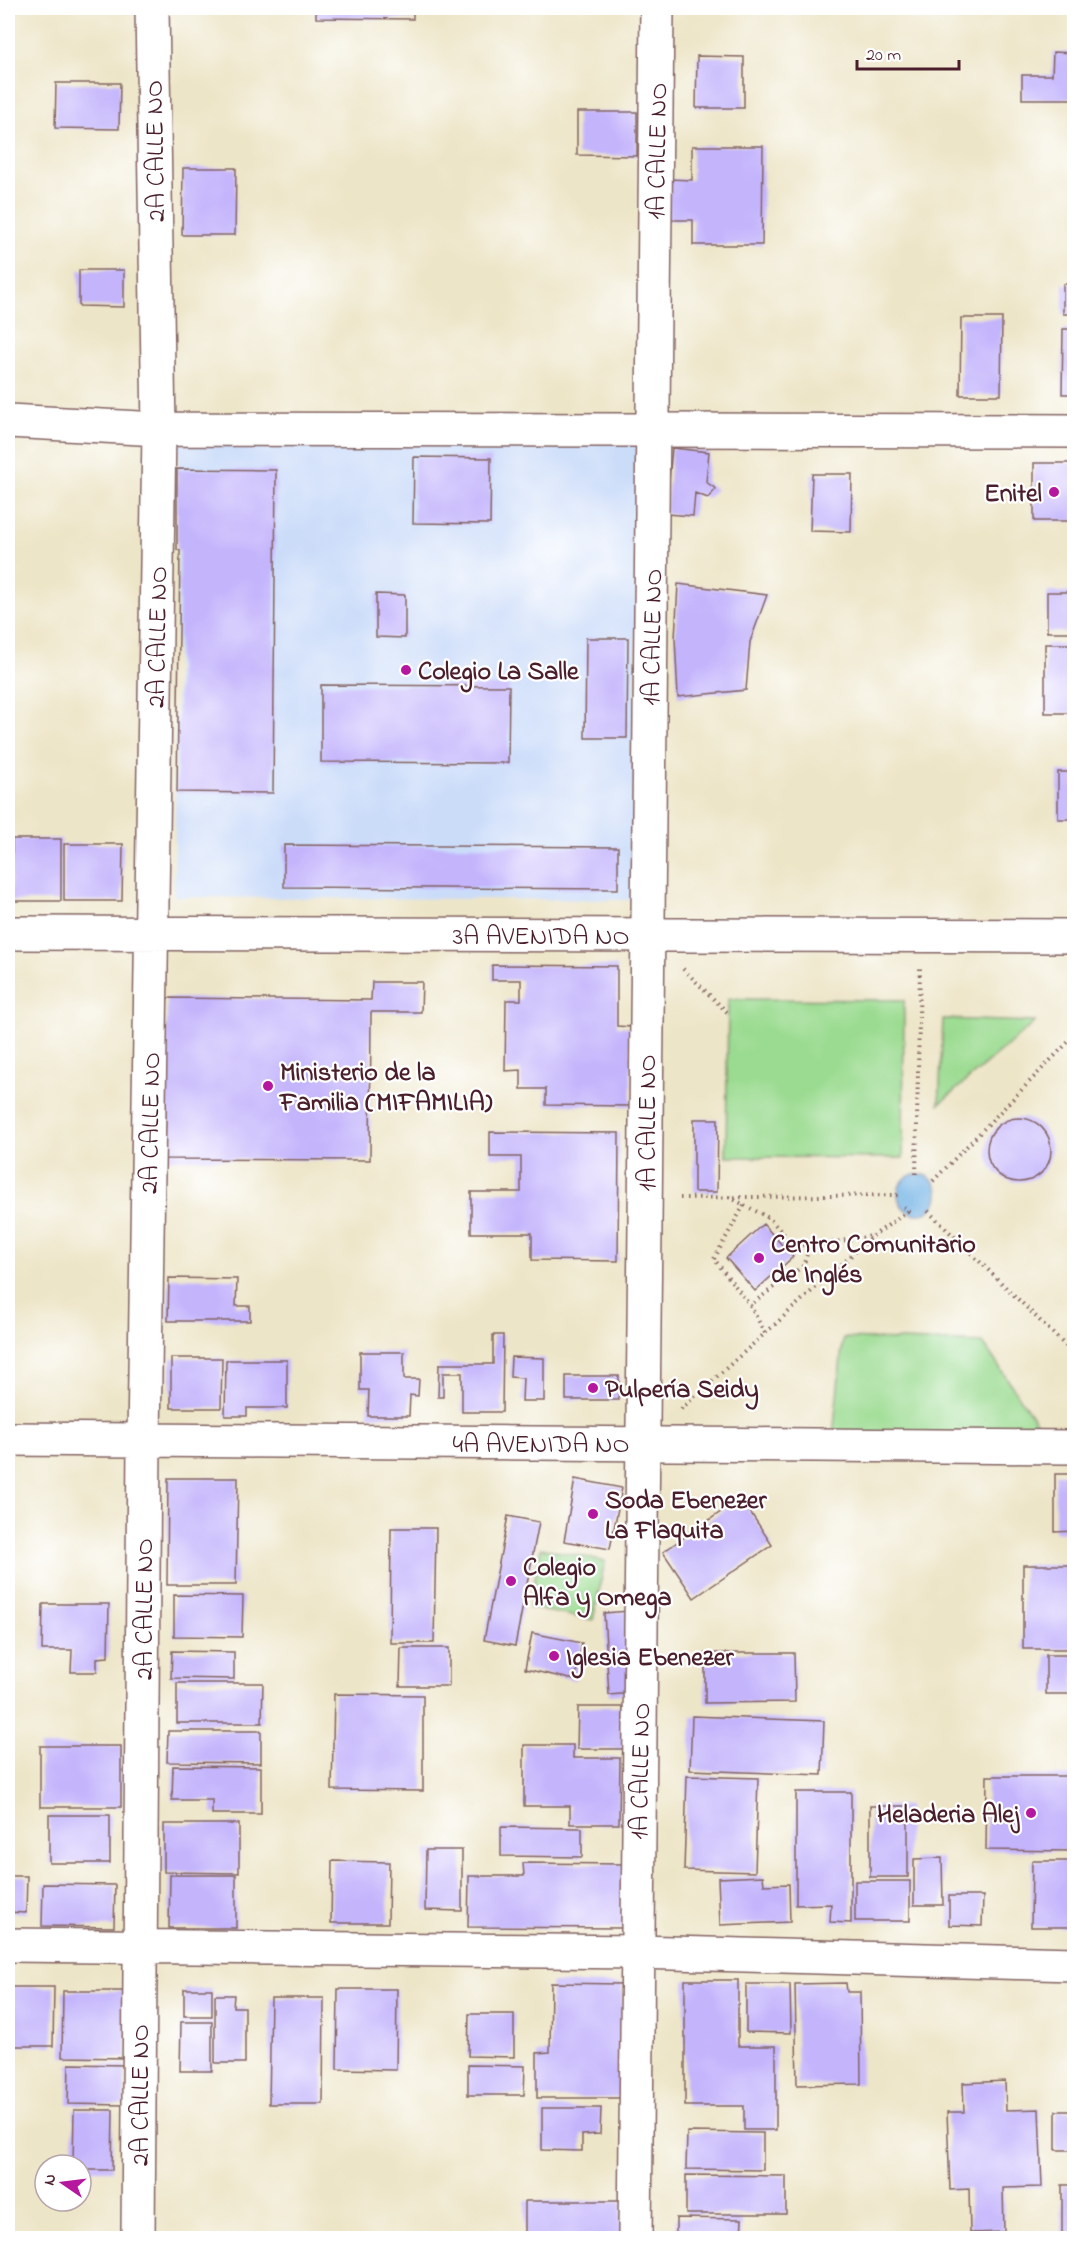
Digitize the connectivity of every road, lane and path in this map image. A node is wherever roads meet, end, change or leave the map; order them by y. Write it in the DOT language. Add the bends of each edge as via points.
graph roads {
  1 [pos="152,8"];
  2 [pos="657,8"];
  3 [pos="8,421"];
  4 [pos="159,429"];
  5 [pos="653,430"];
  6 [pos="1074,431"];
  7 [pos="8,933"];
  8 [pos="151,933"];
  9 [pos="648,935"];
  10 [pos="920,936"];
  11 [pos="1074,936"];
  12 [pos="728,1013"];
  13 [pos="1074,1036"];
  14 [pos="916,1174"];
  15 [pos="933,1181"];
  16 [pos="898,1195"];
  17 [pos="728,1197"];
  18 [pos="645,1198"];
  19 [pos="744,1205"];
  20 [pos="903,1207"];
  21 [pos="928,1211"];
  22 [pos="873,1236"];
  23 [pos="810,1246"];
  24 [pos="750,1305"];
  25 [pos="765,1333"];
  26 [pos="1074,1354"];
  27 [pos="8,1439"];
  28 [pos="144,1440"];
  29 [pos="643,1444"];
  30 [pos="1074,1447"];
  31 [pos="8,1945"];
  32 [pos="140,1948"];
  33 [pos="638,1952"];
  34 [pos="1074,1964"];
  35 [pos="138,2238"];
  36 [pos="635,2238"];
  1 -- 4 [label="main road, 2A CALLE NO"];
  2 -- 5 [label="main road, 1A CALLE NO"];
  3 -- 4 [label="main road"];
  4 -- 5 [label="main road"];
  4 -- 8 [label="main road, 2A CALLE NO"];
  5 -- 6 [label="main road"];
  5 -- 9 [label="main road, 1A CALLE NO"];
  7 -- 8 [label="main road, 3A AVENIDA NO"];
  8 -- 9 [label="main road, 3A AVENIDA NO"];
  8 -- 28 [label="main road, 2A CALLE NO"];
  9 -- 10 [label="main road, 3A AVENIDA NO"];
  9 -- 12 [label="path"];
  9 -- 18 [label="main road, 1A CALLE NO"];
  10 -- 11 [label="main road, 3A AVENIDA NO"];
  10 -- 14 [label="path"];
  13 -- 15 [label="path"];
  16 -- 17 [label="path"];
  17 -- 18 [label="path"];
  17 -- 19 [label="path"];
  18 -- 29 [label="main road, 1A CALLE NO"];
  19 -- 23 [label="path" via="769,1218 793,1244"];
  19 -- 24 [label="path" via="714,1259"];
  20 -- 22 [label="path" via="908,1211"];
  21 -- 26 [label="path"];
  22 -- 23 [label="path"];
  22 -- 25 [label="path"];
  23 -- 24 [label="path" via="803,1266"];
  24 -- 25 [label="path"];
  25 -- 29 [label="path"];
  27 -- 28 [label="main road, 4A AVENIDA NO"];
  28 -- 29 [label="main road, 4A AVENIDA NO"];
  28 -- 32 [label="main road, 2A CALLE NO"];
  29 -- 30 [label="main road, 4A AVENIDA NO"];
  29 -- 33 [label="main road, 1A CALLE NO"];
  31 -- 32 [label="main road"];
  32 -- 33 [label="main road"];
  32 -- 35 [label="main road, 2A CALLE NO"];
  33 -- 34 [label="main road"];
  33 -- 36 [label="main road, 1A CALLE NO"];
}
